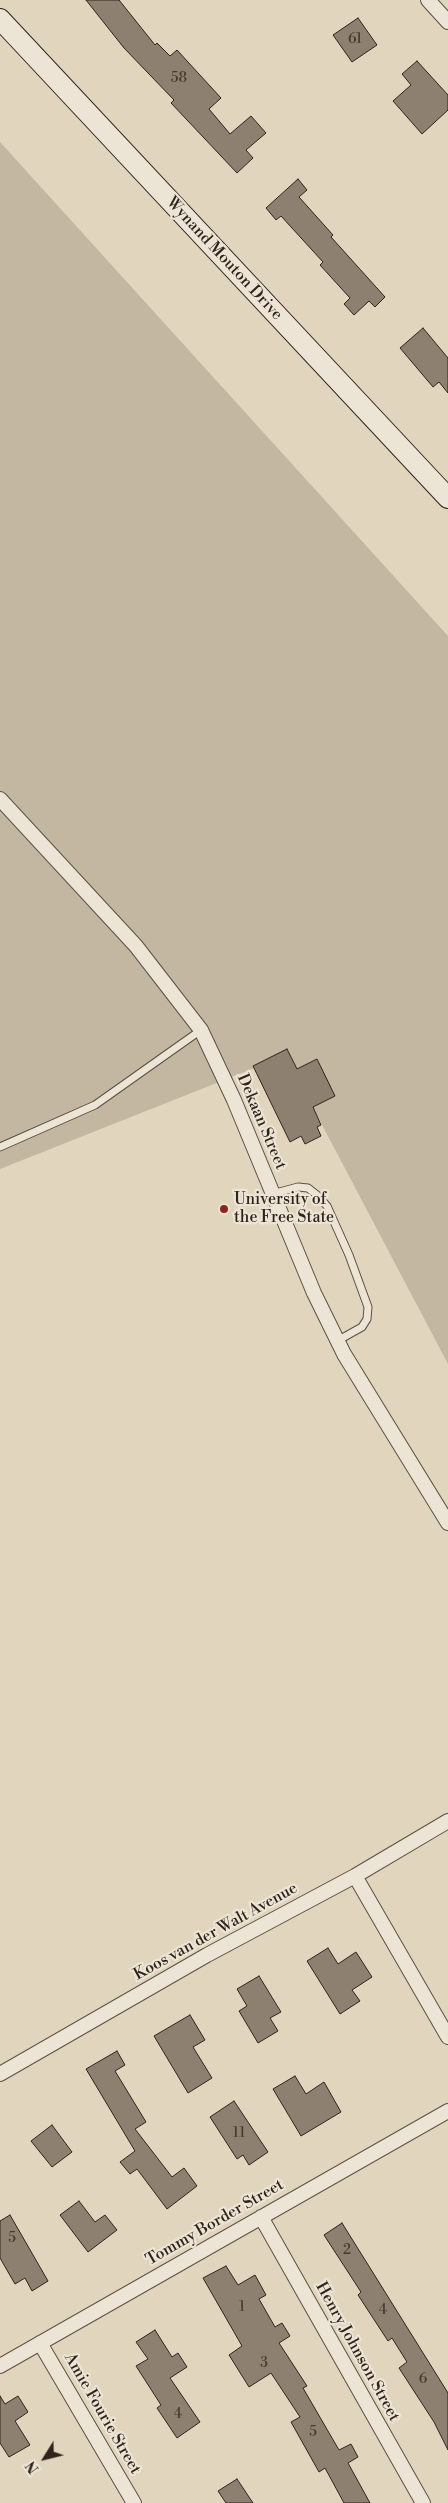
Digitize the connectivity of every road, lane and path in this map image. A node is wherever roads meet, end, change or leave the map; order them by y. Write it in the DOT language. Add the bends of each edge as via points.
graph roads {
  1 [pos="428,0"];
  2 [pos="0,19"];
  3 [pos="448,22"];
  4 [pos="448,498"];
  5 [pos="0,799"];
  6 [pos="201,1030"];
  7 [pos="0,1147"];
  8 [pos="272,1194"];
  9 [pos="338,1341"];
  10 [pos="448,1523"];
  11 [pos="448,1821"];
  12 [pos="356,1876"];
  13 [pos="448,2037"];
  14 [pos="0,2074"];
  15 [pos="448,2111"];
  16 [pos="261,2218"];
  17 [pos="40,2343"];
  18 [pos="0,2366"];
  19 [pos="134,2503"];
  20 [pos="423,2503"];
  1 -- 3 [label="street"];
  2 -- 4 [label="street, Wynand Mouton Drive"];
  5 -- 6 [label="street, Dekaan Street" via="136,946"];
  6 -- 7 [label="lane" via="95,1105"];
  6 -- 8 [label="street, Dekaan Street"];
  8 -- 9 [label="street, Dekaan Street"];
  8 -- 9 [label="lane" via="298,1187 308,1188 327,1206 368,1307 362,1327"];
  9 -- 10 [label="street, Dekaan Street" via="381,1417"];
  11 -- 12 [label="street, Koos van der Walt Avenue"];
  12 -- 13 [label="street"];
  12 -- 14 [label="street, Koos van der Walt Avenue" via="207,1955"];
  15 -- 16 [label="street, Tommy Border Street"];
  16 -- 17 [label="street, Tommy Border Street"];
  16 -- 20 [label="street, Henry Johnson Street"];
  17 -- 18 [label="street, Tommy Border Street"];
  17 -- 19 [label="street, Amie Fourie Street"];
}
